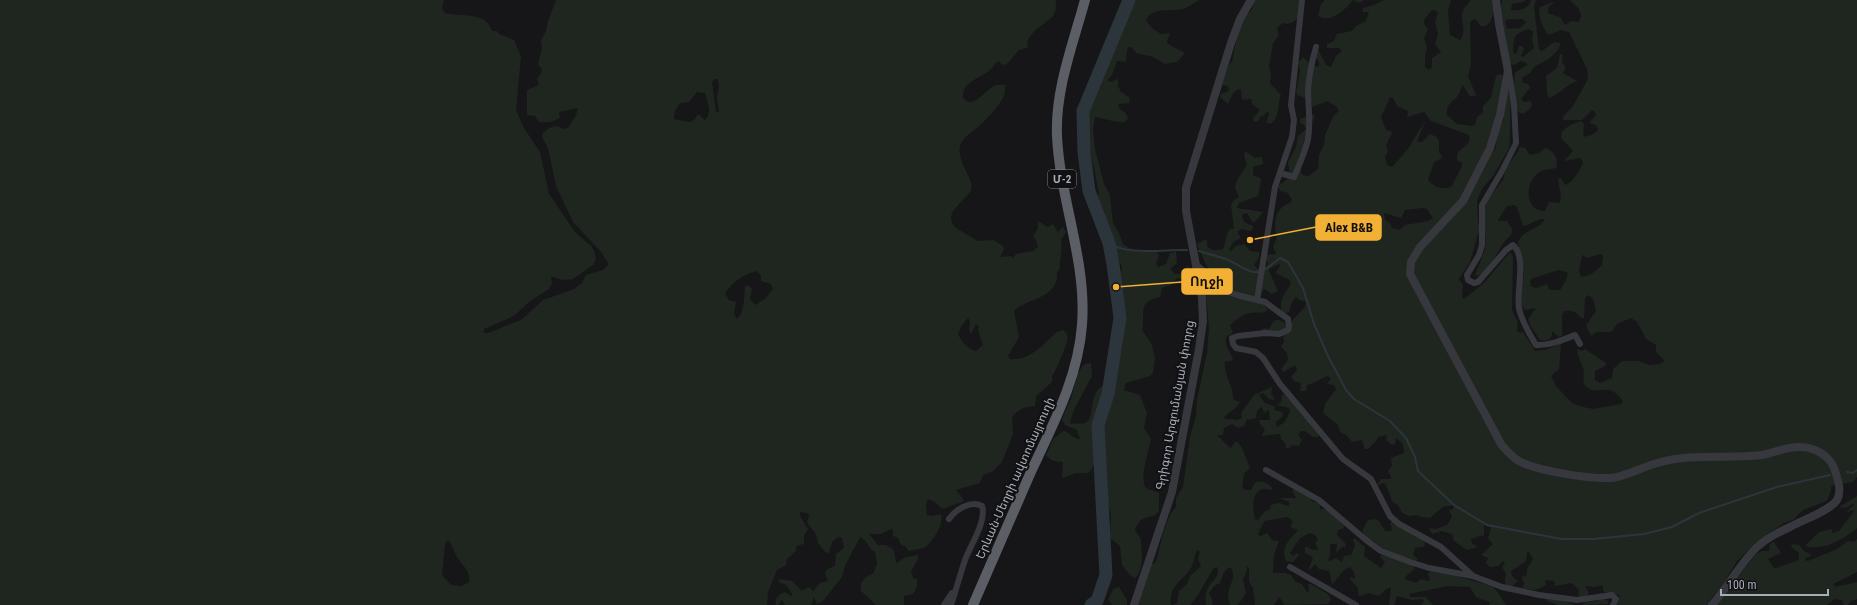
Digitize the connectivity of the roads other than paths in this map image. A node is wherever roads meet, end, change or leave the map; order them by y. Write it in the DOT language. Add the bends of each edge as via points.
graph roads {
  1 [pos="1085,0"];
  2 [pos="1251,0"];
  3 [pos="1302,0"];
  4 [pos="1496,0"];
  5 [pos="1316,47"];
  6 [pos="1508,71"];
  7 [pos="1280,173"];
  8 [pos="1197,266"];
  9 [pos="1258,300"];
  10 [pos="1580,344"];
  11 [pos="1266,470"];
  12 [pos="949,519"];
  13 [pos="1290,568"];
  14 [pos="1473,576"];
  15 [pos="955,593"];
  16 [pos="944,605"];
  17 [pos="951,605"];
  18 [pos="973,605"];
  19 [pos="1134,605"];
  20 [pos="1356,605"];
  21 [pos="1613,605"];
  22 [pos="1712,605"];
  1 -- 18 [label="highway, Երևան-Մեղրի ավտոմայրուղի / Մ-2" via="1063,81 1058,107 1057,136 1082,277 1082,327 1064,400"];
  2 -- 8 [label="street, Գրիգոր Արզումանյան փողոց" via="1231,43 1186,188 1186,210"];
  3 -- 7 [label="street" via="1291,105 1294,120 1292,137"];
  4 -- 6 [label="street"];
  5 -- 7 [label="street" via="1309,81 1308,139 1304,153 1294,177"];
  6 -- 10 [label="street" via="1514,104 1516,143 1482,205 1482,245 1467,275 1468,280 1474,284 1478,282 1513,245 1518,252 1520,263 1519,309 1536,345 1561,341 1575,335"];
  6 -- 22 [label="street" via="1500,115 1484,162 1463,201 1420,247 1411,262 1410,274 1501,444 1520,461 1536,468 1560,473 1612,478 1683,457 1763,455 1800,446 1823,453 1828,458 1834,467 1838,482 1840,492 1837,500 1757,547"];
  7 -- 9 [label="street" via="1275,187"];
  8 -- 9 [label="street" via="1226,291"];
  8 -- 19 [label="street, Գրիգոր Արզումանյան փողոց" via="1203,321 1199,349 1172,492"];
  9 -- 14 [label="street" via="1284,315 1289,322 1288,330 1279,334 1265,333 1232,338 1236,348 1256,352 1263,358 1280,384 1343,459 1371,479 1390,516 1399,524 1441,547"];
  11 -- 14 [label="street" via="1319,500 1381,550 1429,568"];
  12 -- 15 [label="street" via="953,513 967,505 979,505 984,510"];
  13 -- 20 [label="street"];
  14 -- 21 [label="street" via="1502,587 1539,595 1577,600 1612,595 1616,599"];
  15 -- 16 [label="street" via="952,593"];
  15 -- 17 [label="street"];
}
